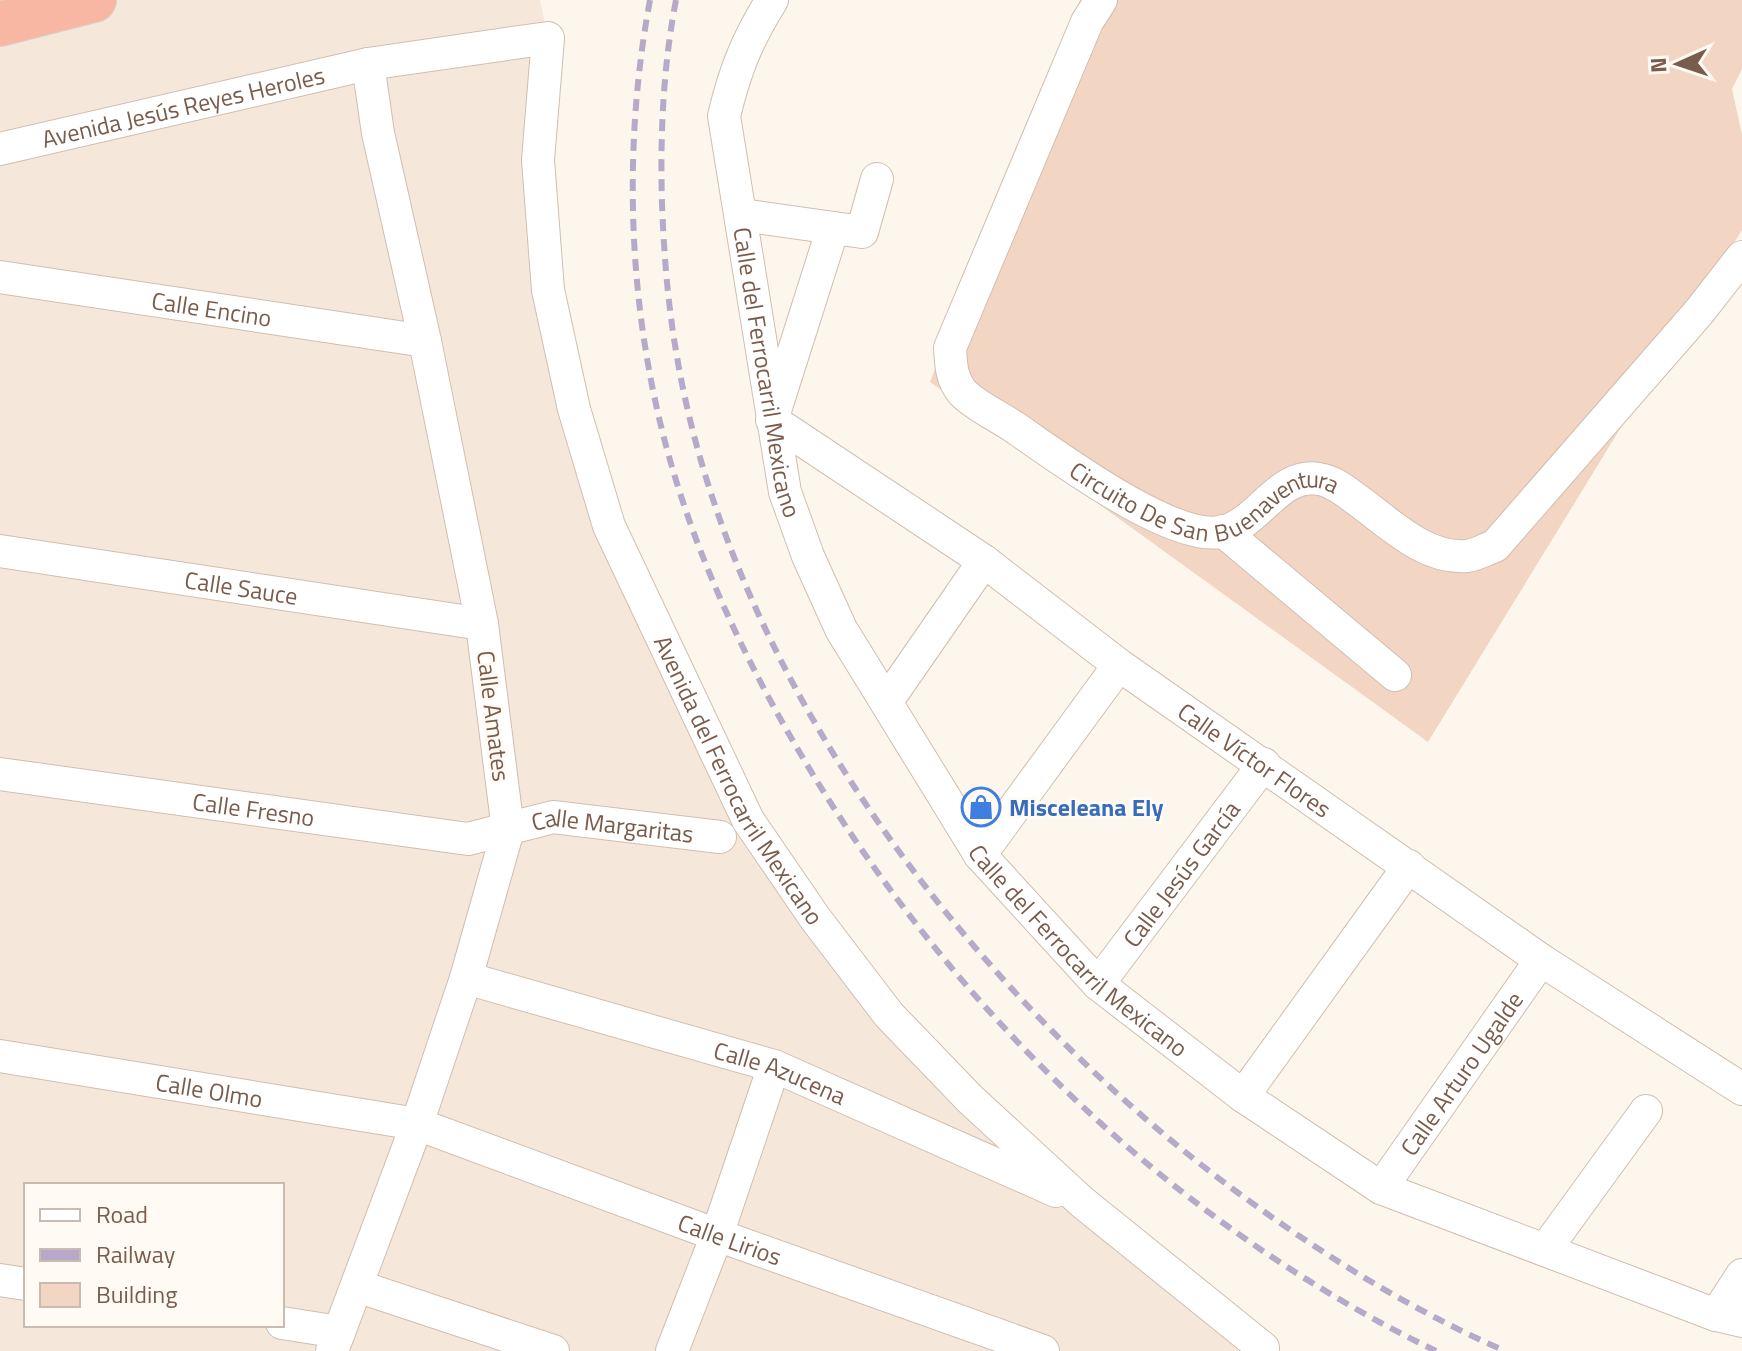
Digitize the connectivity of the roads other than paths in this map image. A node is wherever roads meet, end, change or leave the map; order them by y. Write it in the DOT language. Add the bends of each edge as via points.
graph roads {
  1 [pos="94,0"];
  2 [pos="772,0"];
  3 [pos="1101,0"];
  4 [pos="0,24"];
  5 [pos="548,38"];
  6 [pos="368,64"];
  7 [pos="0,149"];
  8 [pos="877,179"];
  9 [pos="742,215"];
  10 [pos="833,228"];
  11 [pos="1742,257"];
  12 [pos="0,277"];
  13 [pos="425,341"];
  14 [pos="772,420"];
  15 [pos="1223,531"];
  16 [pos="0,551"];
  17 [pos="984,561"];
  18 [pos="482,624"];
  19 [pos="1119,665"];
  20 [pos="1395,675"];
  21 [pos="887,701"];
  22 [pos="1264,764"];
  23 [pos="0,774"];
  24 [pos="508,830"];
  25 [pos="720,837"];
  26 [pos="980,855"];
  27 [pos="1409,866"];
  28 [pos="1541,960"];
  29 [pos="466,978"];
  30 [pos="1098,984"];
  31 [pos="0,1056"];
  32 [pos="774,1066"];
  33 [pos="1742,1089"];
  34 [pos="1243,1096"];
  35 [pos="1646,1111"];
  36 [pos="417,1124"];
  37 [pos="1381,1188"];
  38 [pos="1082,1202"];
  39 [pos="717,1235"];
  40 [pos="1545,1250"];
  41 [pos="1742,1275"];
  42 [pos="0,1280"];
  43 [pos="24,1284"];
  44 [pos="357,1286"];
  45 [pos="1729,1318"];
  46 [pos="284,1324"];
  47 [pos="336,1342"];
  48 [pos="1263,1348"];
  49 [pos="553,1351"];
  50 [pos="672,1351"];
  51 [pos="1043,1351"];
  1 -- 4 [label="highway"];
  2 -- 9 [label="street, Calle del Ferrocarril Mexicano" via="734,72 724,116"];
  3 -- 15 [label="street, Circuito De San Buenaventura" via="1087,22 950,348 952,374 964,393 1117,495 1177,525"];
  5 -- 6 [label="street, Avenida Jesús Reyes Heroles"];
  5 -- 38 [label="street, Avenida del Ferrocarril Mexicano" via="538,160 548,290 574,409 616,540 748,820 815,918 889,1015"];
  6 -- 7 [label="street, Avenida Jesús Reyes Heroles"];
  6 -- 13 [label="street, Calle Amates" via="378,133"];
  8 -- 10 [label="street" via="862,232"];
  9 -- 10 [label="street"];
  9 -- 14 [label="street, Calle del Ferrocarril Mexicano"];
  10 -- 14 [label="street"];
  11 -- 15 [label="street, Circuito De San Buenaventura" via="1495,546 1470,556 1427,549 1320,479 1296,479"];
  12 -- 13 [label="street, Calle Encino"];
  13 -- 18 [label="street, Calle Amates"];
  14 -- 17 [label="street, Calle Víctor Flores"];
  14 -- 21 [label="street, Calle del Ferrocarril Mexicano" via="785,492 808,556 841,629"];
  15 -- 20 [label="street"];
  16 -- 18 [label="street, Calle Sauce"];
  17 -- 19 [label="street, Calle Víctor Flores"];
  17 -- 21 [label="street"];
  18 -- 24 [label="street, Calle Amates"];
  19 -- 22 [label="street, Calle Víctor Flores"];
  19 -- 26 [label="street"];
  21 -- 26 [label="street, Calle del Ferrocarril Mexicano"];
  22 -- 27 [label="street, Calle Víctor Flores"];
  22 -- 30 [label="street, Calle Jesús García"];
  23 -- 24 [label="street, Calle Fresno" via="468,839"];
  24 -- 25 [label="street, Calle Margaritas" via="553,817"];
  24 -- 29 [label="street, Calle Amates"];
  26 -- 30 [label="street, Calle del Ferrocarril Mexicano"];
  27 -- 28 [label="street, Calle Víctor Flores"];
  27 -- 34 [label="street"];
  28 -- 33 [label="street, Calle Víctor Flores"];
  28 -- 37 [label="street, Calle Arturo Ugalde"];
  29 -- 32 [label="street, Calle Azucena"];
  29 -- 36 [label="street, Calle Amates"];
  30 -- 34 [label="street, Calle del Ferrocarril Mexicano"];
  31 -- 36 [label="street, Calle Olmo"];
  32 -- 38 [label="street, Calle Azucena"];
  32 -- 39 [label="street"];
  34 -- 37 [label="street, Calle del Ferrocarril Mexicano"];
  35 -- 40 [label="street"];
  36 -- 39 [label="street, Calle Lirios"];
  36 -- 44 [label="street, Calle Amates"];
  37 -- 40 [label="street, Calle del Ferrocarril Mexicano"];
  38 -- 48 [label="street, Avenida del Ferrocarril Mexicano"];
  39 -- 50 [label="street"];
  39 -- 51 [label="street, Calle Lirios"];
  40 -- 45 [label="street, Calle del Ferrocarril Mexicano"];
  41 -- 45 [label="street"];
  42 -- 43 [label="street"];
  44 -- 47 [label="street, Calle Amates"];
  44 -- 49 [label="street"];
  46 -- 47 [label="street"];
}
